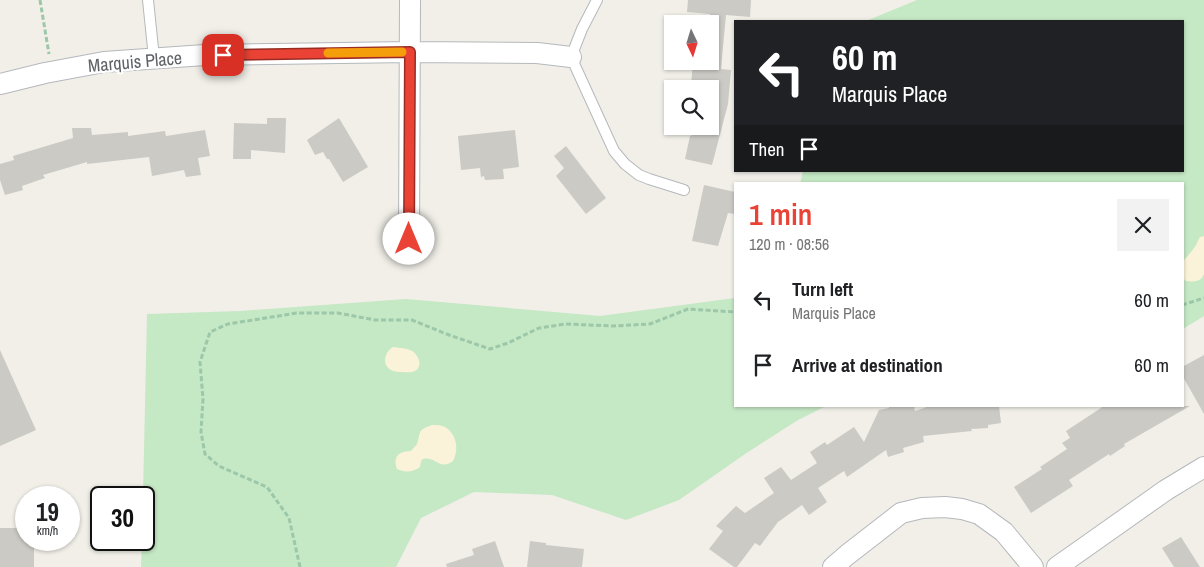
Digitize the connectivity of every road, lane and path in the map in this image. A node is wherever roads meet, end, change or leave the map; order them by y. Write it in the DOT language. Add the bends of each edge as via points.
graph roads {
  1 [pos="40,0"];
  2 [pos="148,0"];
  3 [pos="410,0"];
  4 [pos="597,0"];
  5 [pos="410,52"];
  6 [pos="572,57"];
  7 [pos="154,58"];
  8 [pos="52,72"];
  9 [pos="0,84"];
  10 [pos="684,190"];
  11 [pos="409,239"];
  12 [pos="1204,298"];
  13 [pos="1184,304"];
  14 [pos="734,312"];
  15 [pos="1204,467"];
  16 [pos="300,567"];
  17 [pos="833,567"];
  18 [pos="1033,567"];
  19 [pos="1057,567"];
  1 -- 8 [label="path"];
  2 -- 7 [label="lane"];
  3 -- 5 [label="street"];
  4 -- 6 [label="lane"];
  5 -- 6 [label="street, Marquis Place" via="538,53"];
  5 -- 7 [label="street, Marquis Place"];
  5 -- 11 [label="street"];
  6 -- 10 [label="lane" via="614,151 639,175"];
  7 -- 8 [label="street, Marquis Place" via="104,62"];
  8 -- 9 [label="street, Marquis Place"];
  12 -- 13 [label="path"];
  14 -- 16 [label="path" via="688,309 650,324 566,324 539,328 490,349 412,320 375,320 338,313 297,313 228,324 210,332 200,362 203,399 200,432 205,454 219,466 267,487 289,518"];
  15 -- 19 [label="street"];
  17 -- 18 [label="street" via="901,513 945,506 979,514 1004,532"];
}
